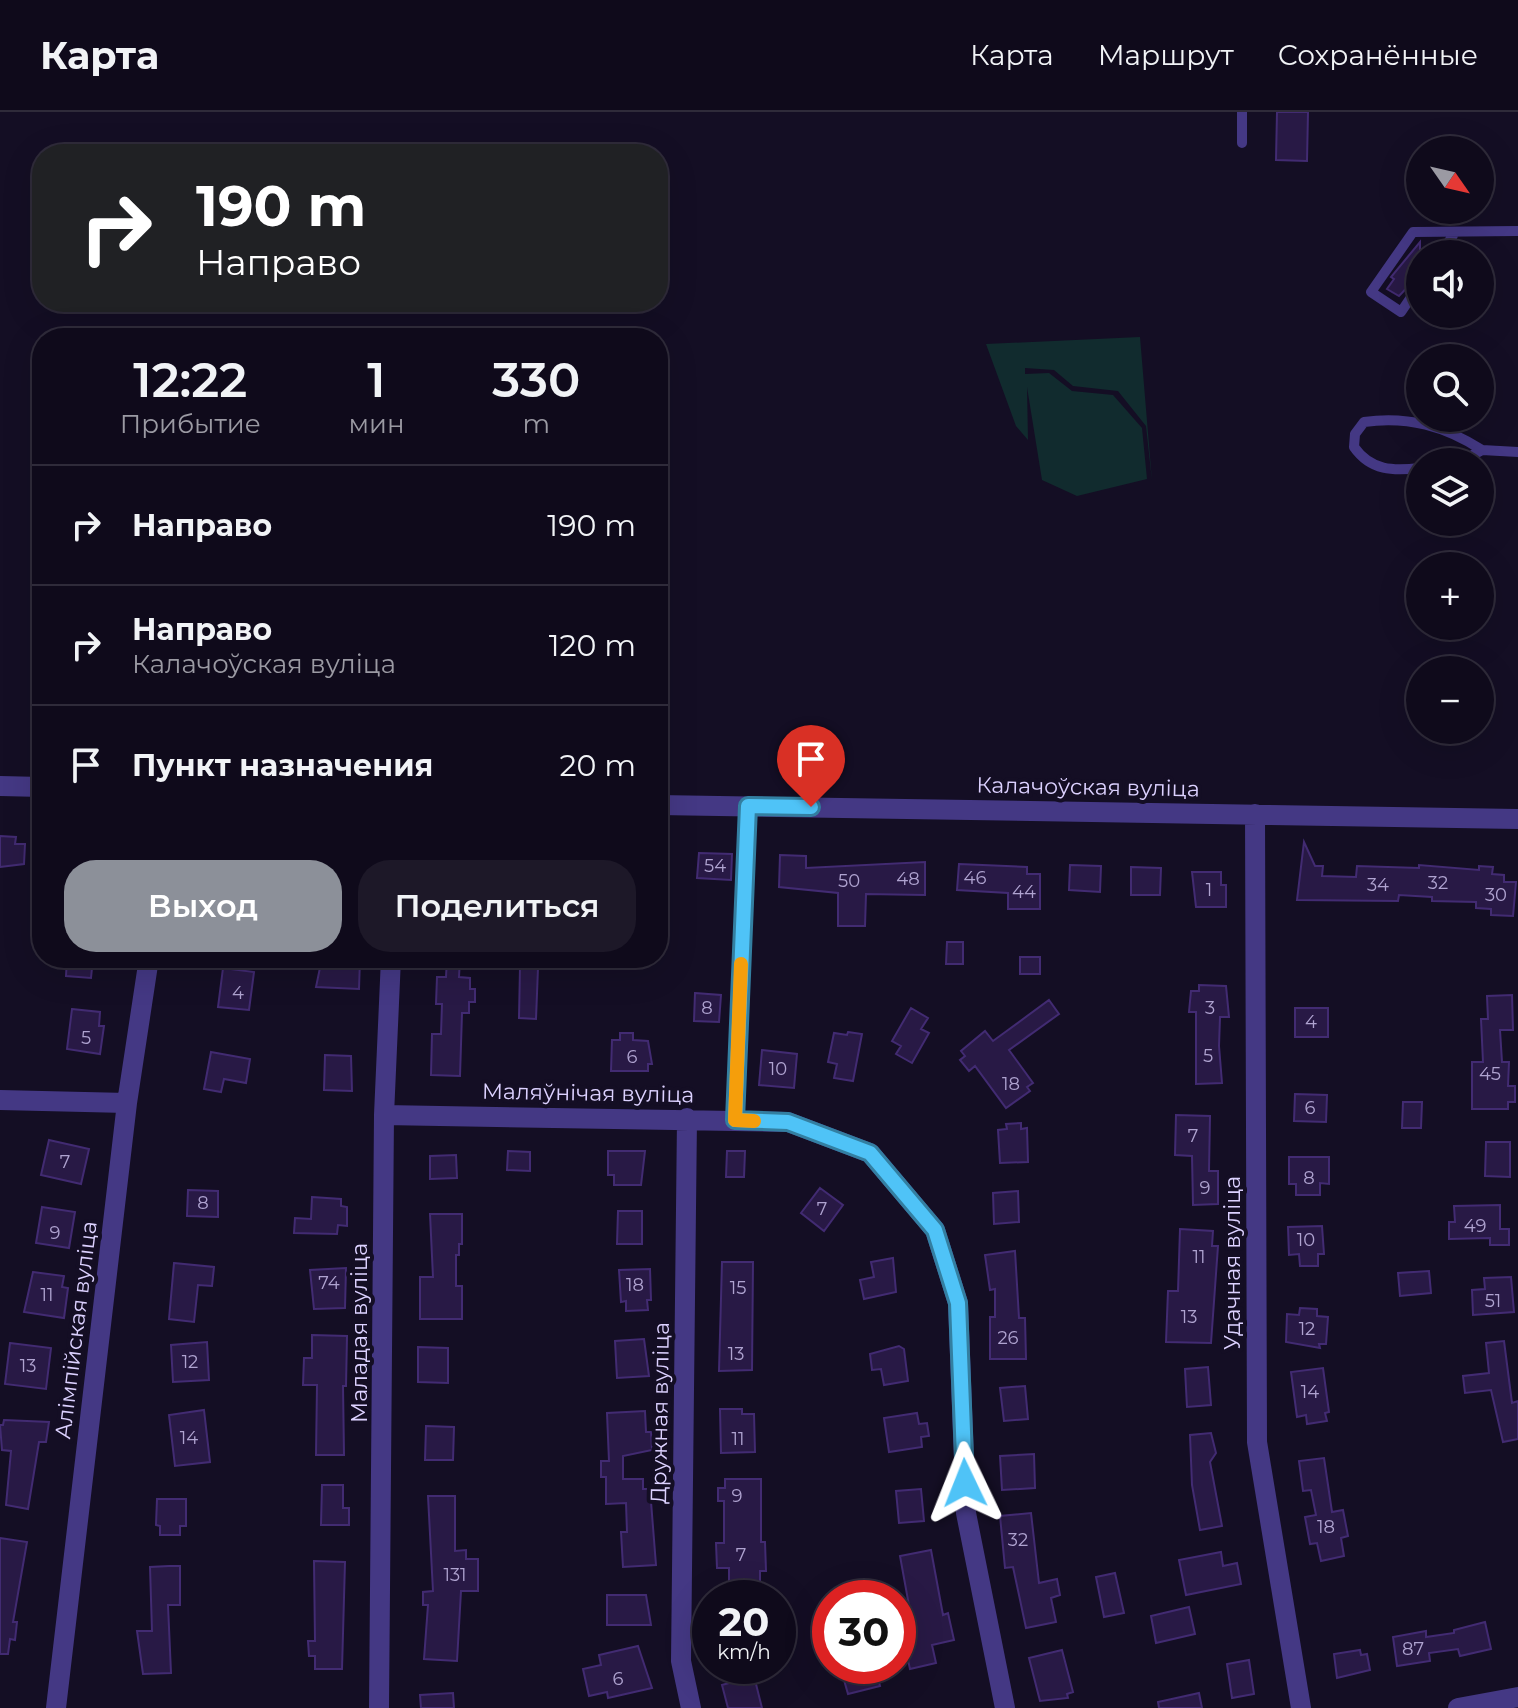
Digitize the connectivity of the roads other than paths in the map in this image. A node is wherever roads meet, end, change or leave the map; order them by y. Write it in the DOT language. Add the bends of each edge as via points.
graph roads {
  1 [pos="1242,112"];
  2 [pos="1242,143"];
  3 [pos="1518,231"];
  4 [pos="1455,232"];
  5 [pos="1407,240"];
  6 [pos="1450,240"];
  7 [pos="1406,242"];
  8 [pos="1406,305"];
  9 [pos="1479,448"];
  10 [pos="1494,451"];
  11 [pos="1518,452"];
  12 [pos="1406,469"];
  13 [pos="0,786"];
  14 [pos="32,787"];
  15 [pos="668,805"];
  16 [pos="748,806"];
  17 [pos="1255,814"];
  18 [pos="1518,819"];
  19 [pos="147,968"];
  20 [pos="391,968"];
  21 [pos="0,1100"];
  22 [pos="127,1103"];
  23 [pos="384,1115"];
  24 [pos="687,1118"];
  25 [pos="735,1120"];
  26 [pos="1518,1697"];
  27 [pos="56,1708"];
  28 [pos="379,1708"];
  29 [pos="691,1708"];
  30 [pos="1005,1708"];
  31 [pos="1301,1708"];
  32 [pos="1458,1708"];
  1 -- 2 [label="lane"];
  3 -- 4 [label="lane"];
  4 -- 5 [label="lane" via="1413,232"];
  4 -- 6 [label="lane"];
  7 -- 8 [label="lane" via="1371,292 1401,312"];
  9 -- 12 [label="lane" via="1456,433 1406,420 1364,422 1354,447 1373,465"];
  10 -- 11 [label="lane"];
  13 -- 14 [label="street"];
  15 -- 16 [label="street, Калачоўская вуліца"];
  16 -- 17 [label="street, Калачоўская вуліца"];
  16 -- 25 [label="lane"];
  17 -- 18 [label="street, Калачоўская вуліца"];
  17 -- 31 [label="street, Удачная вуліца" via="1257,1442"];
  19 -- 22 [label="street, Алімпійская вуліца"];
  20 -- 23 [label="street, Маладая вуліца"];
  21 -- 22 [label="street"];
  22 -- 27 [label="street, Алімпійская вуліца"];
  23 -- 24 [label="street, Маляўнічая вуліца"];
  23 -- 28 [label="street, Маладая вуліца"];
  24 -- 25 [label="street, Маляўнічая вуліца"];
  24 -- 29 [label="street, Дружная вуліца" via="681,1661"];
  25 -- 30 [label="street, Маляўнічая вуліца" via="788,1122 870,1153 935,1230 958,1303 966,1513"];
  26 -- 32 [label="street"];
}
